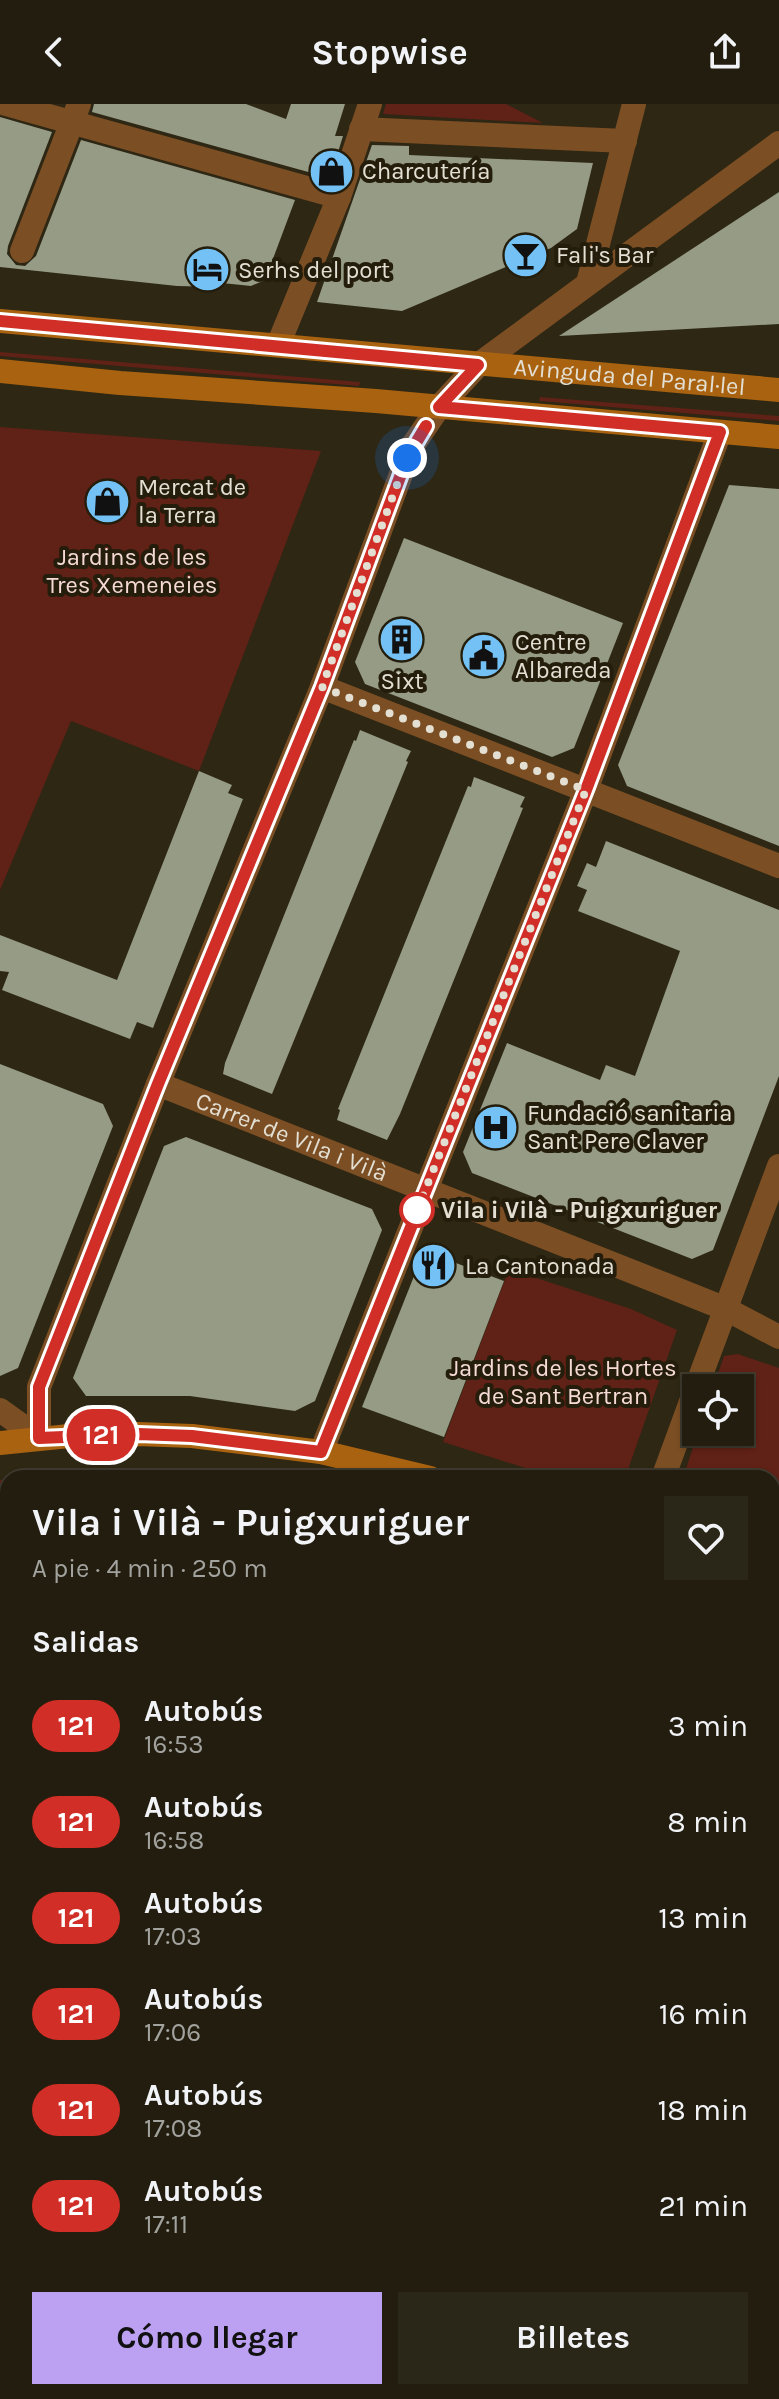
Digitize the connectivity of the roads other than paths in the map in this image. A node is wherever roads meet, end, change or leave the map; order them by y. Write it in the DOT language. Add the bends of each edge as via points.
graph roads {
  1 [pos="6,104"];
  2 [pos="370,104"];
  3 [pos="634,104"];
  4 [pos="76,113"];
  5 [pos="361,129"];
  6 [pos="625,141"];
  7 [pos="779,143"];
  8 [pos="339,197"];
  9 [pos="22,251"];
  10 [pos="588,283"];
  11 [pos="0,321"];
  12 [pos="278,345"];
  13 [pos="478,365"];
  14 [pos="2,376"];
  15 [pos="779,390"];
  16 [pos="439,407"];
  17 [pos="720,432"];
  18 [pos="779,437"];
  19 [pos="322,687"];
  20 [pos="586,790"];
  21 [pos="779,866"];
  22 [pos="158,1084"];
  23 [pos="779,1166"];
  24 [pos="425,1189"];
  25 [pos="726,1309"];
  26 [pos="779,1337"];
  27 [pos="701,1374"];
  28 [pos="0,1410"];
  29 [pos="682,1426"];
  30 [pos="39,1438"];
  31 [pos="0,1443"];
  32 [pos="321,1452"];
  33 [pos="396,1470"];
  34 [pos="666,1470"];
  1 -- 4 [label="street"];
  2 -- 5 [label="street"];
  3 -- 6 [label="street"];
  4 -- 8 [label="street"];
  4 -- 9 [label="street"];
  5 -- 6 [label="street"];
  5 -- 8 [label="street"];
  6 -- 10 [label="street"];
  7 -- 10 [label="street"];
  8 -- 12 [label="street"];
  10 -- 13 [label="street"];
  11 -- 12 [label="main road, Avinguda del Paral·lel"];
  12 -- 13 [label="main road, Avinguda del Paral·lel"];
  13 -- 15 [label="main road, Avinguda del Paral·lel"];
  13 -- 16 [label="street"];
  14 -- 16 [label="main road, Avinguda del Paral·lel"];
  16 -- 17 [label="main road, Avinguda del Paral·lel"];
  16 -- 19 [label="street" via="407,458"];
  17 -- 18 [label="main road, Avinguda del Paral·lel"];
  17 -- 20 [label="street"];
  19 -- 20 [label="street"];
  19 -- 22 [label="street"];
  20 -- 21 [label="street"];
  20 -- 24 [label="street"];
  22 -- 24 [label="street, Carrer de Vila i Vilà"];
  22 -- 30 [label="street" via="39,1387"];
  23 -- 25 [label="street"];
  24 -- 25 [label="street, Carrer de Vila i Vilà"];
  24 -- 32 [label="street"];
  25 -- 26 [label="street, Carrer de Vila i Vilà"];
  25 -- 27 [label="street"];
  28 -- 30 [label="street"];
  29 -- 34 [label="street"];
  30 -- 31 [label="main road"];
  30 -- 32 [label="main road" via="192,1436"];
  32 -- 33 [label="main road"];
}
